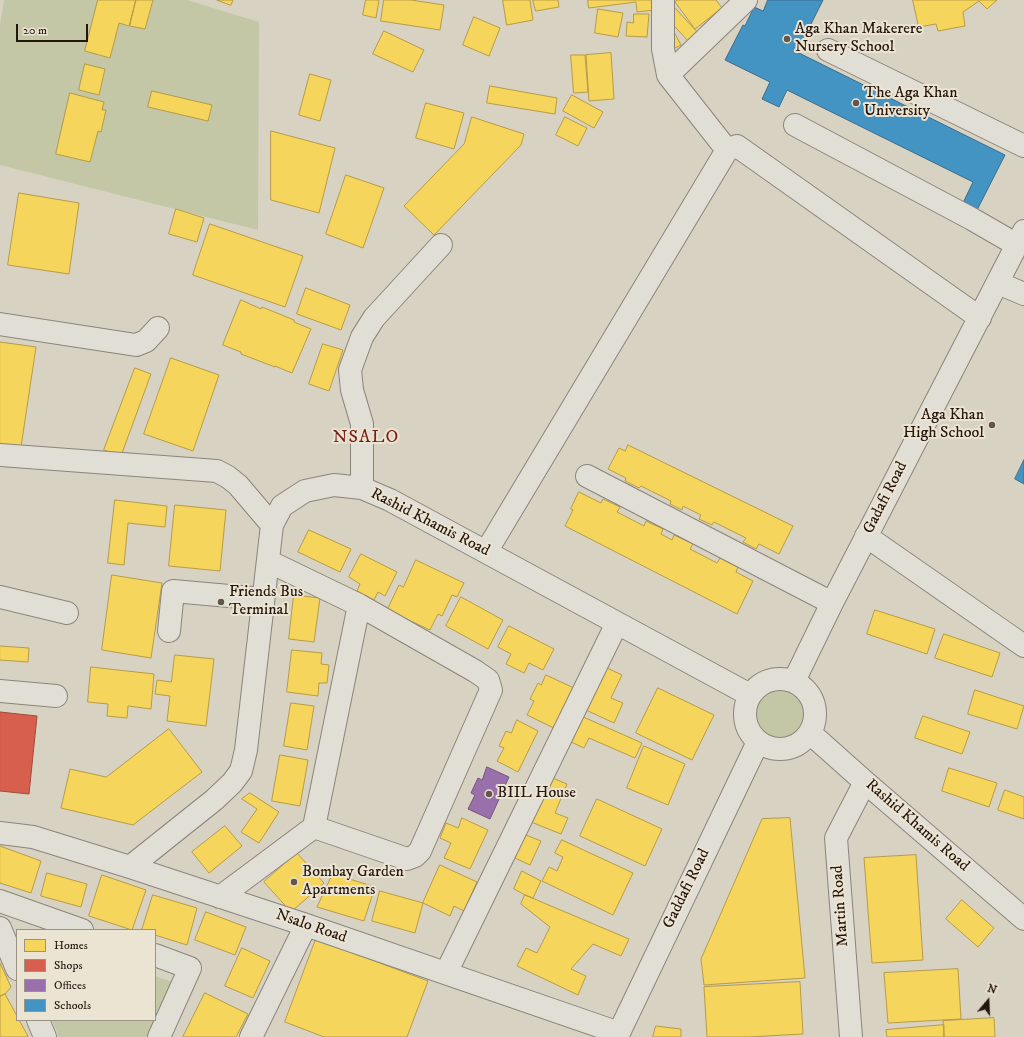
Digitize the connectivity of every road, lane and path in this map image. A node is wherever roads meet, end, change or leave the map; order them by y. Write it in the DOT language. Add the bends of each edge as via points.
graph roads {
  1 [pos="663,0"];
  2 [pos="746,0"];
  3 [pos="828,50"];
  4 [pos="668,75"];
  5 [pos="795,125"];
  6 [pos="1024,146"];
  7 [pos="727,150"];
  8 [pos="1021,238"];
  9 [pos="441,245"];
  10 [pos="998,283"];
  11 [pos="1024,294"];
  12 [pos="980,318"];
  13 [pos="0,324"];
  14 [pos="158,328"];
  15 [pos="0,455"];
  16 [pos="587,476"];
  17 [pos="362,488"];
  18 [pos="272,525"];
  19 [pos="866,536"];
  20 [pos="486,552"];
  21 [pos="268,561"];
  22 [pos="0,597"];
  23 [pos="263,599"];
  24 [pos="832,603"];
  25 [pos="359,605"];
  26 [pos="67,613"];
  27 [pos="617,623"];
  28 [pos="169,630"];
  29 [pos="1024,646"];
  30 [pos="794,681"];
  31 [pos="0,691"];
  32 [pos="750,695"];
  33 [pos="56,696"];
  34 [pos="810,733"];
  35 [pos="758,742"];
  36 [pos="865,782"];
  37 [pos="314,827"];
  38 [pos="0,833"];
  39 [pos="130,867"];
  40 [pos="220,897"];
  41 [pos="0,901"];
  42 [pos="1024,919"];
  43 [pos="306,925"];
  44 [pos="0,928"];
  45 [pos="79,929"];
  46 [pos="156,956"];
  47 [pos="16,967"];
  48 [pos="446,973"];
  49 [pos="38,1021"];
  50 [pos="618,1035"];
  51 [pos="45,1037"];
  52 [pos="159,1037"];
  53 [pos="251,1037"];
  54 [pos="851,1037"];
  1 -- 4 [label="street" via="663,49"];
  2 -- 4 [label="street"];
  3 -- 6 [label="street"];
  4 -- 7 [label="street"];
  5 -- 8 [label="street" via="972,219"];
  7 -- 12 [label="street" via="737,146"];
  7 -- 20 [label="street"];
  8 -- 10 [label="street, Gadafi Road"];
  9 -- 17 [label="street" via="374,318 362,337 350,370 352,390 362,424"];
  10 -- 11 [label="street"];
  10 -- 12 [label="street, Gadafi Road"];
  12 -- 19 [label="street, Gadafi Road"];
  13 -- 14 [label="street" via="136,346 146,341"];
  15 -- 18 [label="street" via="217,471 238,485"];
  16 -- 24 [label="street"];
  17 -- 18 [label="street, Rashid Khamis Road" via="334,484 305,491 282,506"];
  17 -- 20 [label="street, Rashid Khamis Road" via="390,500"];
  18 -- 21 [label="street, Rashid Khamis Road"];
  19 -- 24 [label="street, Gadafi Road"];
  19 -- 29 [label="street"];
  20 -- 27 [label="street, Rashid Khamis Road"];
  21 -- 23 [label="street, Rashid Khamis Road"];
  21 -- 25 [label="street"];
  22 -- 26 [label="street"];
  23 -- 28 [label="street" via="173,591"];
  23 -- 39 [label="street, Rashid Khamis Road" via="246,750 241,771 214,800"];
  24 -- 30 [label="street, Gadafi Road"];
  25 -- 37 [label="street"];
  25 -- 37 [label="street" via="475,670 488,680 491,690 420,851 415,856 407,859"];
  27 -- 32 [label="street, Rashid Khamis Road"];
  27 -- 48 [label="street"];
  30 -- 32 [label="street" via="774,679 756,687"];
  30 -- 34 [label="street" via="813,699 816,716"];
  31 -- 33 [label="street"];
  32 -- 35 [label="street" via="744,711 745,719"];
  34 -- 35 [label="street" via="800,744 786,749 779,750"];
  34 -- 36 [label="street, Rashid Khamis Road"];
  35 -- 50 [label="street, Gaddafi Road"];
  36 -- 42 [label="street, Rashid Khamis Road"];
  36 -- 54 [label="street, Martin Road" via="836,838"];
  37 -- 40 [label="street"];
  38 -- 39 [label="street, Nsalo Road" via="33,837"];
  39 -- 40 [label="street, Nsalo Road"];
  40 -- 43 [label="street, Nsalo Road"];
  41 -- 45 [label="street"];
  43 -- 48 [label="street, Nsalo Road"];
  43 -- 53 [label="street"];
  44 -- 47 [label="street"];
  46 -- 52 [label="street" via="190,968"];
  48 -- 50 [label="street, Nsalo Road"];
  49 -- 51 [label="street"];
}
